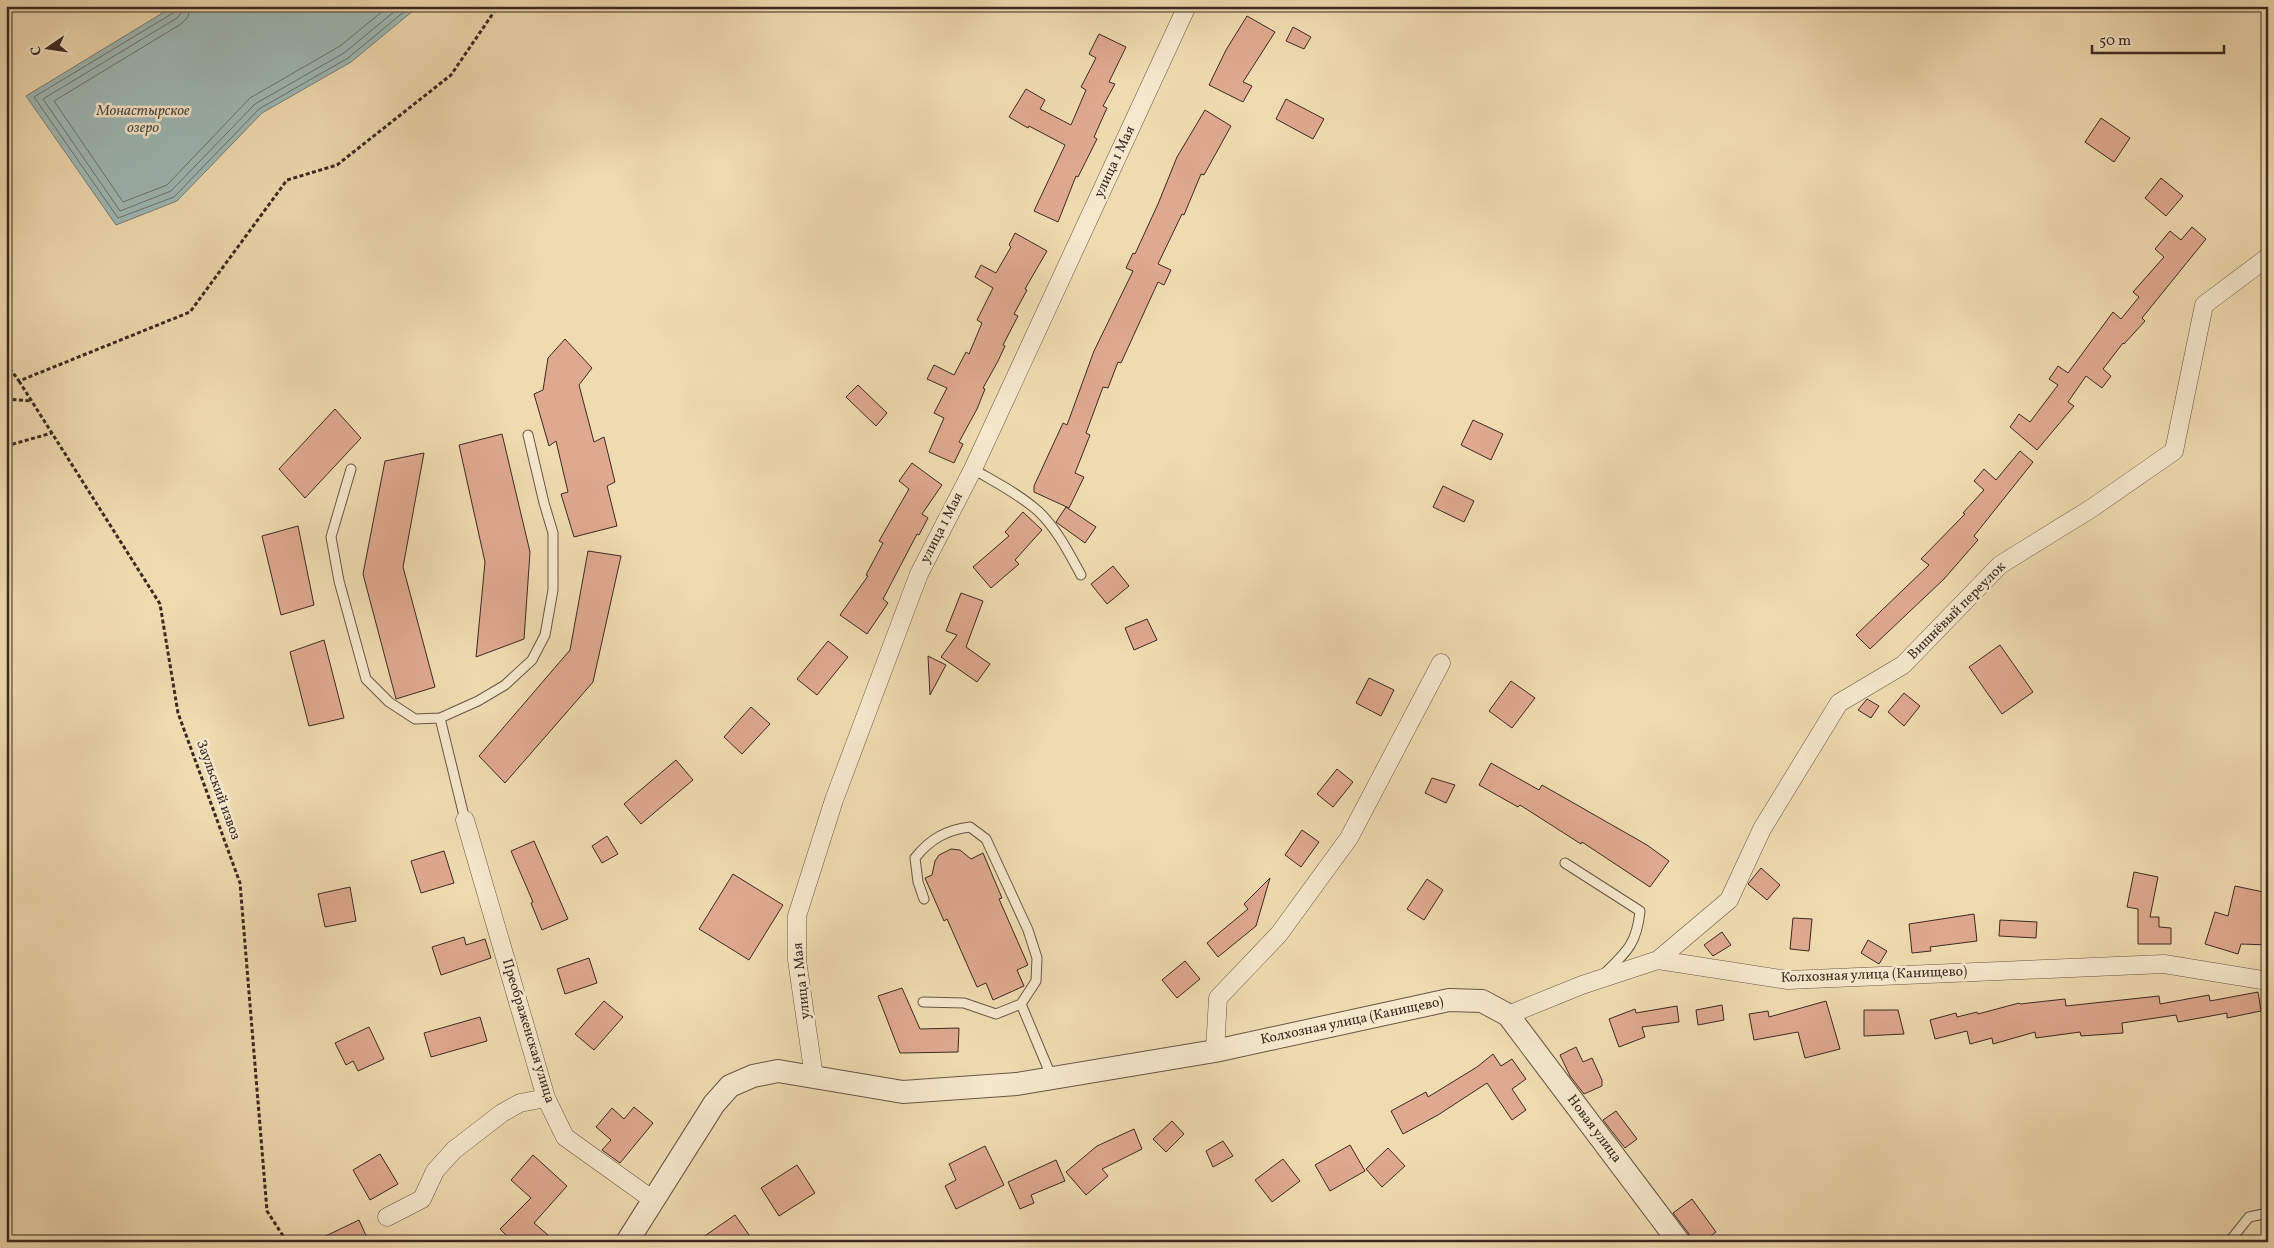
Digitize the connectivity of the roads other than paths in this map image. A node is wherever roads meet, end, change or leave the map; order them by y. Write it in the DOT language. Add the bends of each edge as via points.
graph roads {
  1 [pos="1187,6"];
  2 [pos="2268,257"];
  3 [pos="528,435"];
  4 [pos="351,469"];
  5 [pos="973,470"];
  6 [pos="1082,575"];
  7 [pos="1441,663"];
  8 [pos="440,718"];
  9 [pos="465,820"];
  10 [pos="1565,863"];
  11 [pos="924,899"];
  12 [pos="1658,960"];
  13 [pos="1598,979"];
  14 [pos="2268,981"];
  15 [pos="923,1002"];
  16 [pos="1021,1004"];
  17 [pos="1508,1015"];
  18 [pos="1215,1051"];
  19 [pos="814,1077"];
  20 [pos="1052,1078"];
  21 [pos="546,1098"];
  22 [pos="653,1200"];
  23 [pos="2268,1213"];
  24 [pos="387,1217"];
  25 [pos="628,1242"];
  26 [pos="1679,1242"];
  27 [pos="2229,1242"];
  1 -- 5 [label="street, улица 1 Мая"];
  2 -- 12 [label="street, Вишнёвый переулок" via="2204,305 2174,452 2000,565 1903,664 1838,703 1762,829 1729,900"];
  3 -- 8 [label="lane" via="553,533 553,590 545,635 532,660 505,685"];
  4 -- 8 [label="lane" via="330,537 366,679 389,702 415,719"];
  5 -- 6 [label="lane" via="1017,495 1038,512 1059,536"];
  5 -- 19 [label="street, улица 1 Мая" via="919,574 834,800 797,916 797,960"];
  7 -- 18 [label="street" via="1349,838 1279,934 1218,998"];
  8 -- 9 [label="lane"];
  9 -- 21 [label="street, Преображенская улица"];
  10 -- 13 [label="lane" via="1640,910 1638,930 1625,954"];
  11 -- 16 [label="lane" via="915,858 924,846 960,828 970,827 986,839 1028,930 1037,958 1036,981"];
  12 -- 13 [label="street, Колхозная улица (Канищево)"];
  12 -- 14 [label="street, Колхозная улица (Канищево)" via="1788,980 2164,964"];
  13 -- 17 [label="street, Колхозная улица (Канищево)"];
  15 -- 16 [label="lane" via="964,1003 996,1014"];
  16 -- 20 [label="lane"];
  17 -- 18 [label="street, Колхозная улица (Канищево)" via="1482,1001 1449,1000"];
  17 -- 26 [label="street, Новая улица"];
  18 -- 20 [label="street, Колхозная улица (Канищево)"];
  19 -- 20 [label="street, Колхозная улица (Канищево)" via="903,1092 1017,1084"];
  19 -- 22 [label="street" via="778,1071 753,1076 730,1086 714,1104"];
  21 -- 22 [label="street, Преображенская улица" via="565,1137"];
  21 -- 24 [label="street" via="520,1104 502,1113 454,1150 435,1171 422,1199"];
  22 -- 25 [label="street"];
  23 -- 27 [label="lane" via="2249,1217"];
}
